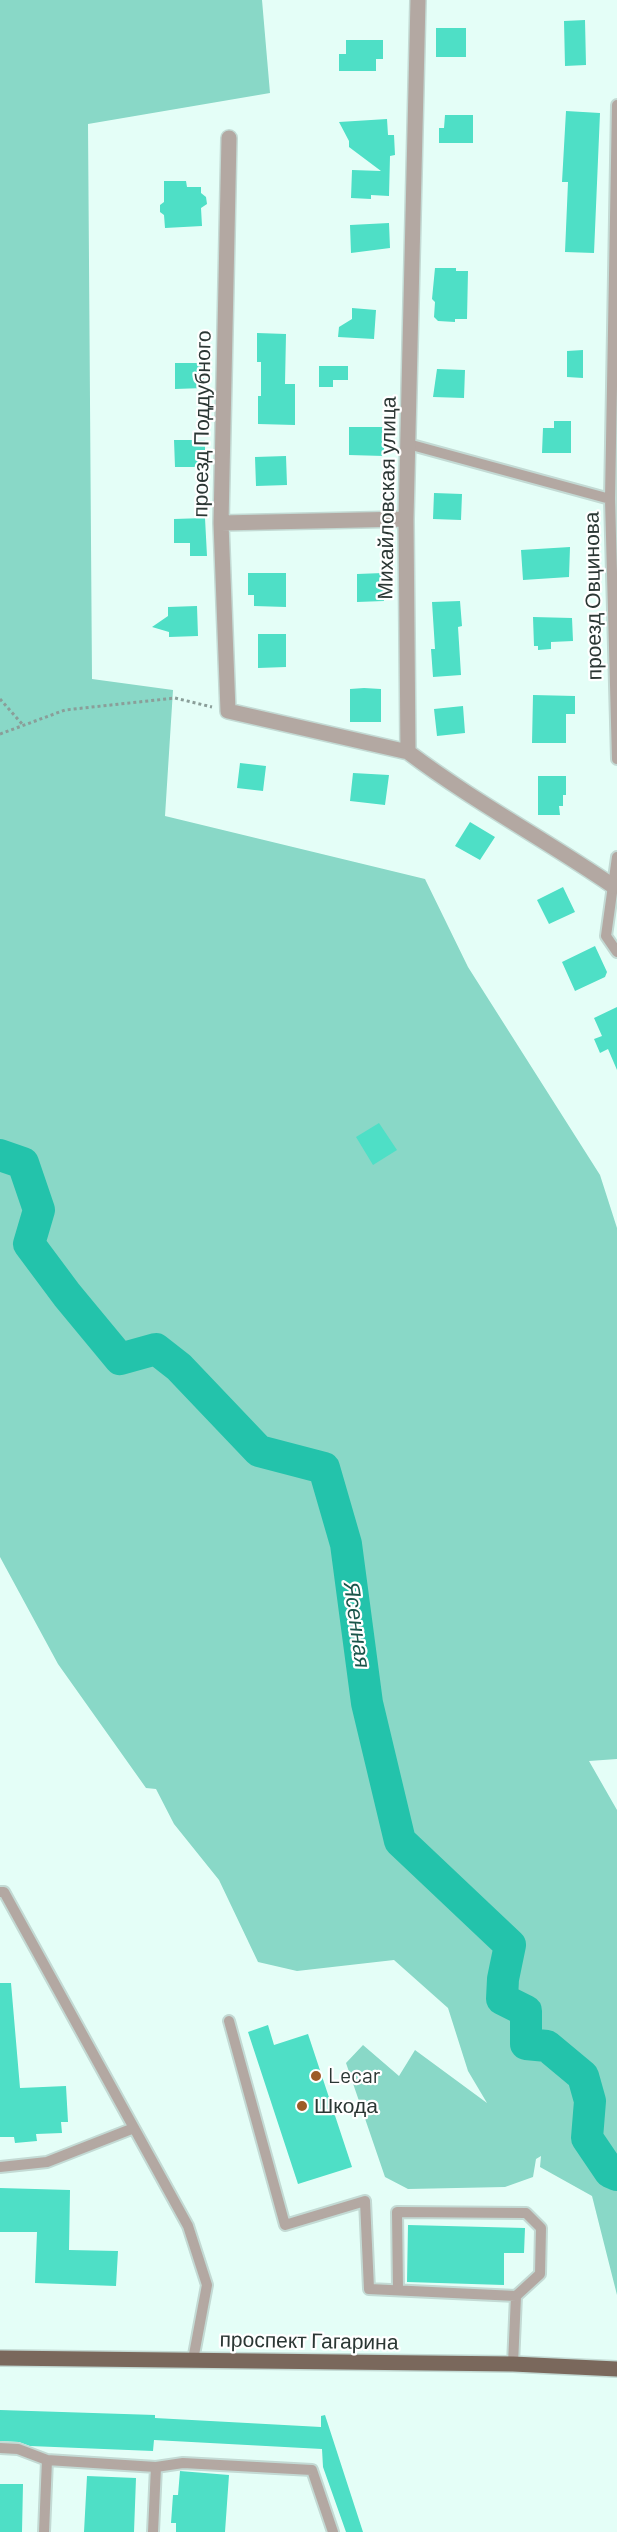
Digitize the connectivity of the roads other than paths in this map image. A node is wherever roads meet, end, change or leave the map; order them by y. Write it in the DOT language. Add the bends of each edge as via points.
graph roads {
  1 [pos="418,0"];
  2 [pos="617,105"];
  3 [pos="229,138"];
  4 [pos="408,444"];
  5 [pos="610,499"];
  6 [pos="406,519"];
  7 [pos="220,523"];
  8 [pos="615,570"];
  9 [pos="408,752"];
  10 [pos="617,759"];
  11 [pos="617,857"];
  12 [pos="613,886"];
  13 [pos="617,952"];
  14 [pos="1,1890"];
  15 [pos="229,2021"];
  16 [pos="135,2128"];
  17 [pos="0,2167"];
  18 [pos="398,2290"];
  19 [pos="516,2296"];
  20 [pos="0,2358"];
  21 [pos="193,2360"];
  22 [pos="513,2364"];
  23 [pos="617,2369"];
  24 [pos="0,2448"];
  25 [pos="47,2460"];
  26 [pos="156,2467"];
  27 [pos="44,2532"];
  28 [pos="153,2532"];
  29 [pos="333,2532"];
  1 -- 4 [label="street, Михайловская улица"];
  2 -- 5 [label="lane"];
  3 -- 7 [label="street, проезд Поддубного"];
  4 -- 5 [label="lane, проезд Овцинова"];
  4 -- 6 [label="street, Михайловская улица"];
  5 -- 8 [label="lane, проезд Овцинова"];
  6 -- 7 [label="street"];
  6 -- 9 [label="street, Михайловская улица"];
  7 -- 9 [label="street, проезд Поддубного" via="228,711"];
  8 -- 10 [label="lane, проезд Овцинова"];
  9 -- 12 [label="street"];
  11 -- 12 [label="lane"];
  12 -- 13 [label="lane" via="606,936"];
  14 -- 16 [label="lane"];
  15 -- 18 [label="lane" via="285,2225 365,2201 369,2289"];
  16 -- 17 [label="lane" via="47,2162"];
  16 -- 21 [label="lane" via="188,2226 207,2285"];
  18 -- 19 [label="lane"];
  18 -- 19 [label="lane" via="397,2212 526,2213 541,2228 540,2274"];
  19 -- 22 [label="lane"];
  20 -- 21 [label="main road, проспект Гагарина"];
  21 -- 22 [label="main road, проспект Гагарина"];
  22 -- 23 [label="main road, проспект Гагарина"];
  24 -- 25 [label="lane" via="18,2449"];
  25 -- 26 [label="lane"];
  25 -- 27 [label="lane"];
  26 -- 28 [label="lane"];
  26 -- 29 [label="lane" via="183,2463 312,2469"];
}
